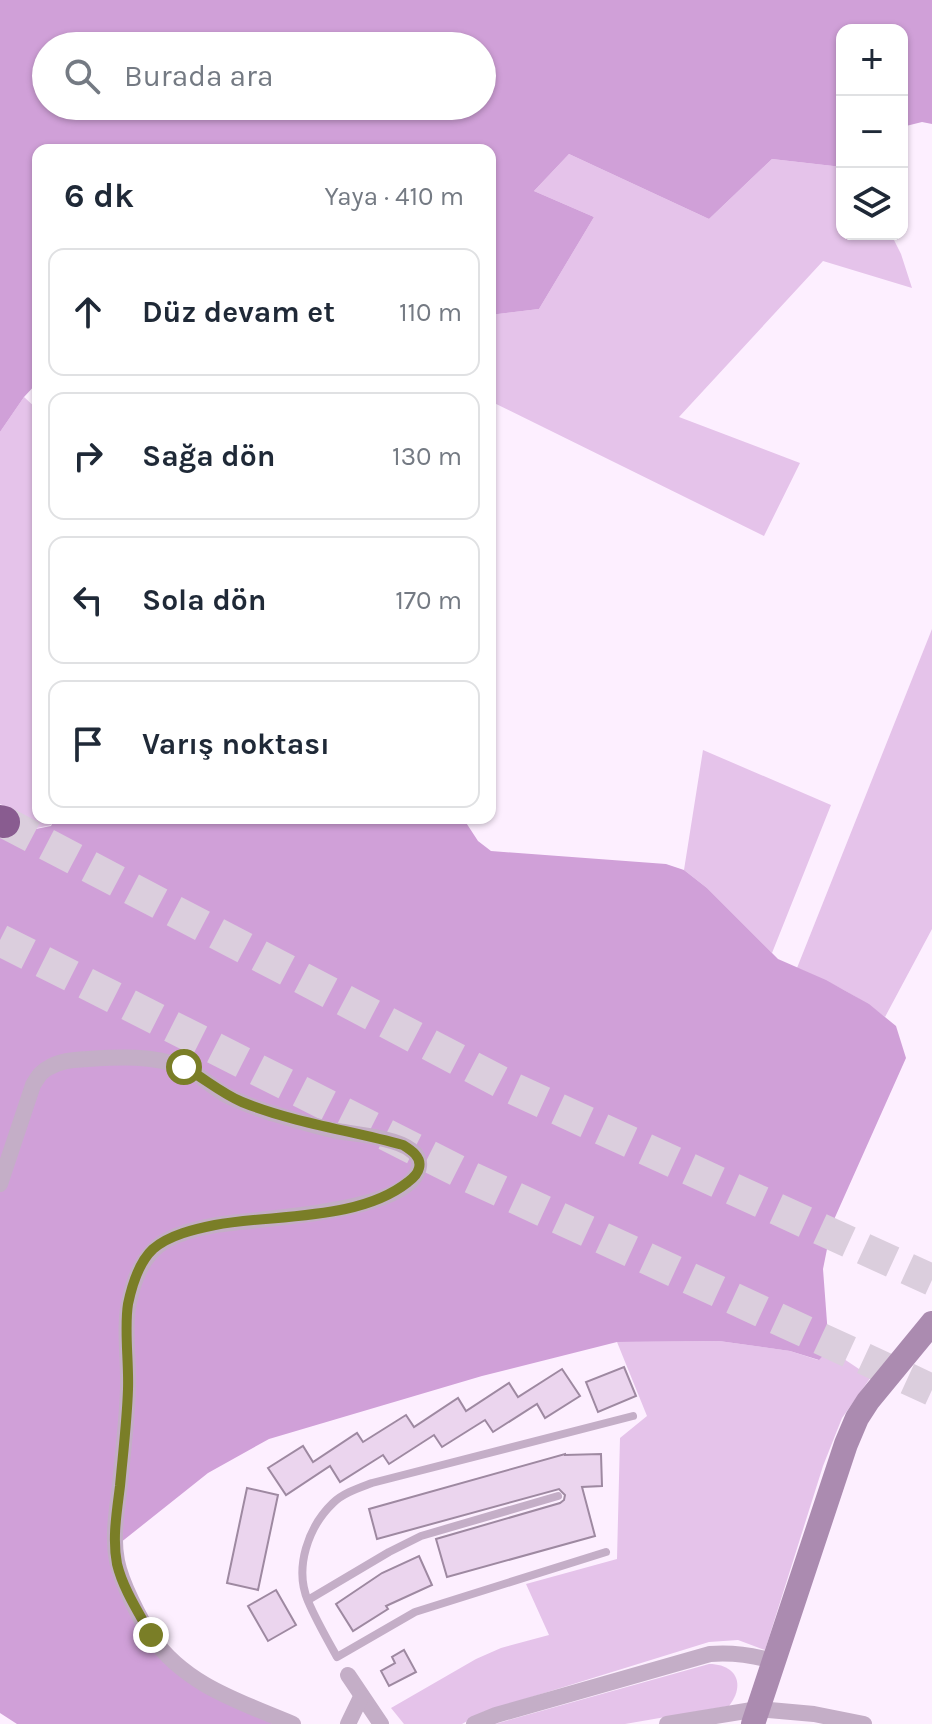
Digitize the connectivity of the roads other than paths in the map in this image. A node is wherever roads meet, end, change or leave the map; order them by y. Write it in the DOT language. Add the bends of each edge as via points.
graph roads {
  1 [pos="0,1184"];
  2 [pos="932,1323"];
  3 [pos="633,1416"];
  4 [pos="558,1496"];
  5 [pos="606,1552"];
  6 [pos="308,1600"];
  7 [pos="337,1657"];
  8 [pos="773,1661"];
  9 [pos="348,1675"];
  10 [pos="361,1697"];
  11 [pos="755,1716"];
  12 [pos="293,1724"];
  13 [pos="348,1724"];
  14 [pos="381,1724"];
  15 [pos="474,1724"];
  16 [pos="667,1724"];
  17 [pos="864,1724"];
  1 -- 12 [label="street" via="40,1074 63,1061 121,1057 184,1067 243,1102 403,1145 419,1159 413,1178 375,1201 215,1225 167,1240 145,1259 129,1299 128,1389 115,1524 122,1578 151,1635 185,1673"];
  2 -- 8 [label="street" via="857,1418"];
  3 -- 6 [label="lane" via="351,1491 334,1501 308,1543 302,1564"];
  4 -- 6 [label="lane" via="421,1536"];
  5 -- 7 [label="lane" via="415,1612"];
  6 -- 7 [label="lane"];
  7 -- 9 [label="lane"];
  8 -- 11 [label="street"];
  8 -- 15 [label="street" via="748,1654 710,1654"];
  9 -- 10 [label="street"];
  10 -- 13 [label="street"];
  10 -- 14 [label="street"];
  11 -- 16 [label="street"];
  11 -- 17 [label="street" via="779,1709"];
}
